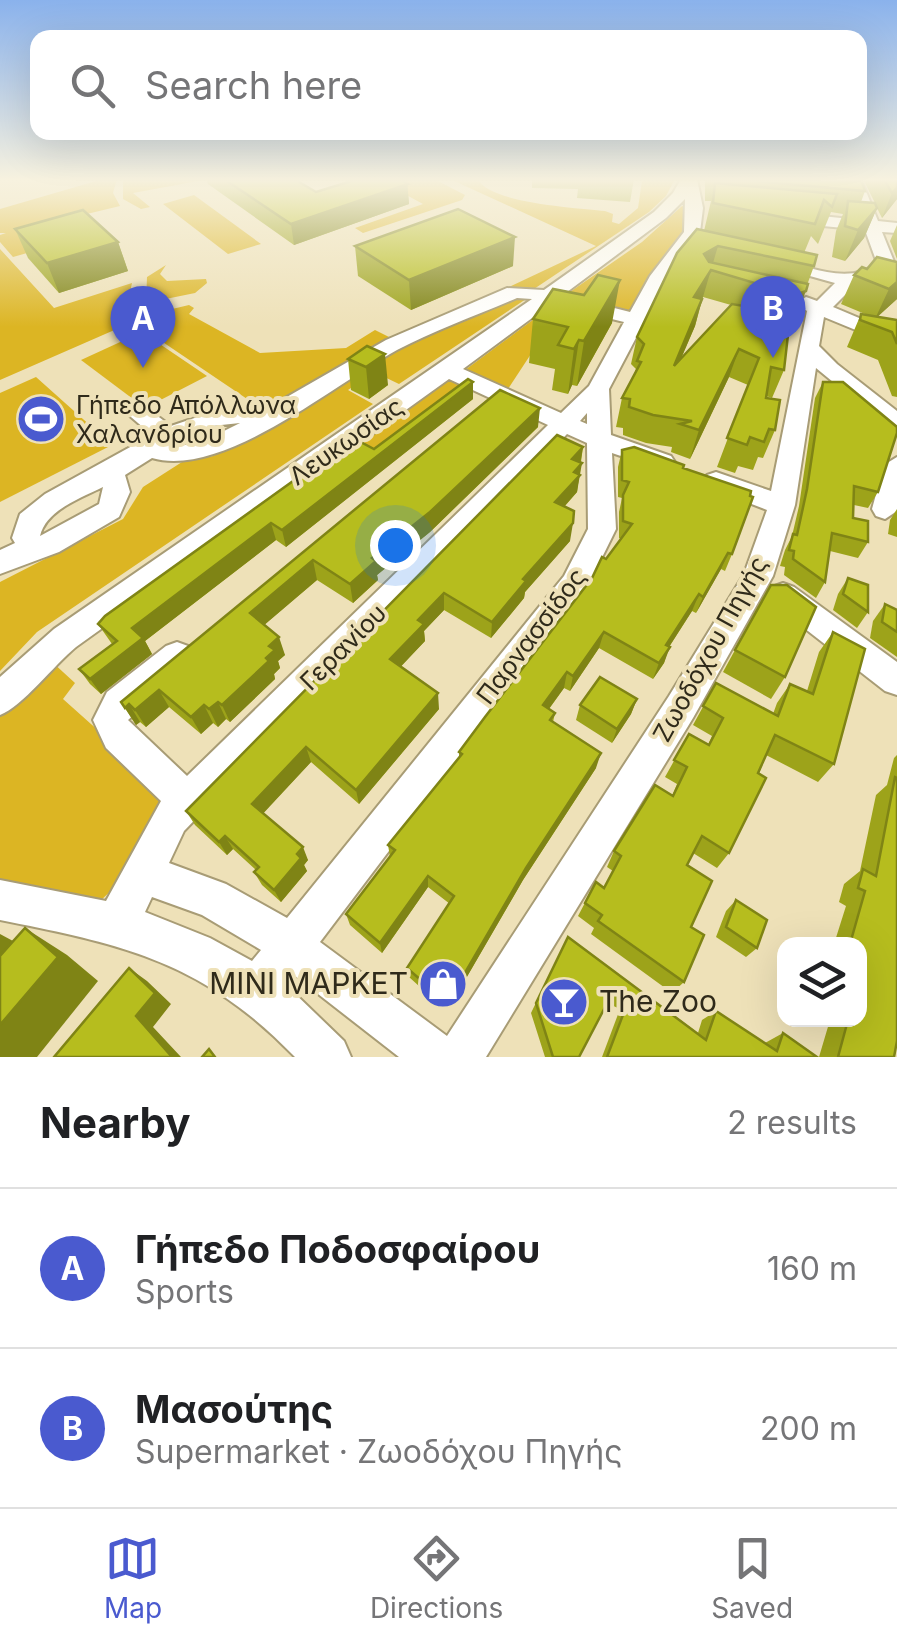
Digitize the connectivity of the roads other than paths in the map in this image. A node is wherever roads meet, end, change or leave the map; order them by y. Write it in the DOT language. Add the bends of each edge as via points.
graph roads {
  1 [pos="640,228"];
  2 [pos="694,228"];
  3 [pos="873,228"];
  4 [pos="758,260"];
  5 [pos="873,276"];
  6 [pos="848,280"];
  7 [pos="897,281"];
  8 [pos="549,297"];
  9 [pos="784,298"];
  10 [pos="820,306"];
  11 [pos="636,319"];
  12 [pos="897,341"];
  13 [pos="808,347"];
  14 [pos="447,370"];
  15 [pos="598,389"];
  16 [pos="499,393"];
  17 [pos="136,410"];
  18 [pos="470,418"];
  19 [pos="897,423"];
  20 [pos="568,424"];
  21 [pos="600,440"];
  22 [pos="157,442"];
  23 [pos="897,465"];
  24 [pos="782,504"];
  25 [pos="885,509"];
  26 [pos="0,563"];
  27 [pos="758,576"];
  28 [pos="196,641"];
  29 [pos="897,680"];
  30 [pos="0,700"];
  31 [pos="188,801"];
  32 [pos="146,874"];
  33 [pos="0,900"];
  34 [pos="118,922"];
  35 [pos="290,945"];
  36 [pos="257,990"];
  37 [pos="328,1057"];
  38 [pos="437,1057"];
  39 [pos="460,1057"];
  1 -- 8 [label="street, Λευκωσίας"];
  2 -- 11 [label="street" via="694,246 659,276"];
  3 -- 5 [label="street" via="886,264"];
  4 -- 6 [label="street"];
  5 -- 6 [label="street"];
  5 -- 7 [label="street"];
  6 -- 10 [label="street"];
  8 -- 11 [label="street"];
  8 -- 14 [label="street, Λευκωσίας"];
  8 -- 22 [label="street" via="514,292 491,300 394,344 186,458 164,456"];
  9 -- 10 [label="street"];
  10 -- 12 [label="street"];
  10 -- 13 [label="street, Ζωοδόχου Πηγής"];
  11 -- 15 [label="street"];
  13 -- 19 [label="street"];
  13 -- 24 [label="street, Ζωοδόχου Πηγής"];
  14 -- 16 [label="street"];
  14 -- 30 [label="street, Λευκωσίας" via="64,638"];
  15 -- 20 [label="street, Γερανίου"];
  15 -- 21 [label="street, Παρνασσίδος"];
  16 -- 18 [label="street"];
  16 -- 20 [label="street"];
  17 -- 22 [label="street"];
  20 -- 21 [label="street"];
  20 -- 31 [label="street, Γερανίου"];
  21 -- 24 [label="street"];
  21 -- 35 [label="street, Παρνασσίδος" via="602,529 585,567"];
  22 -- 26 [label="street" via="54,501 30,522 26,538 32,547"];
  23 -- 25 [label="street"];
  24 -- 27 [label="street, Ζωοδόχου Πηγής"];
  27 -- 29 [label="street"];
  27 -- 39 [label="street, Ζωοδόχου Πηγής"];
  28 -- 31 [label="street" via="120,702 110,720 118,738"];
  31 -- 32 [label="street, Γερανίου" via="171,818"];
  32 -- 34 [label="street, Γερανίου"];
  32 -- 35 [label="street" via="212,898"];
  33 -- 34 [label="street"];
  34 -- 36 [label="street" via="180,946"];
  35 -- 36 [label="street, Παρνασσίδος"];
  35 -- 38 [label="street"];
  36 -- 37 [label="street"];
}
